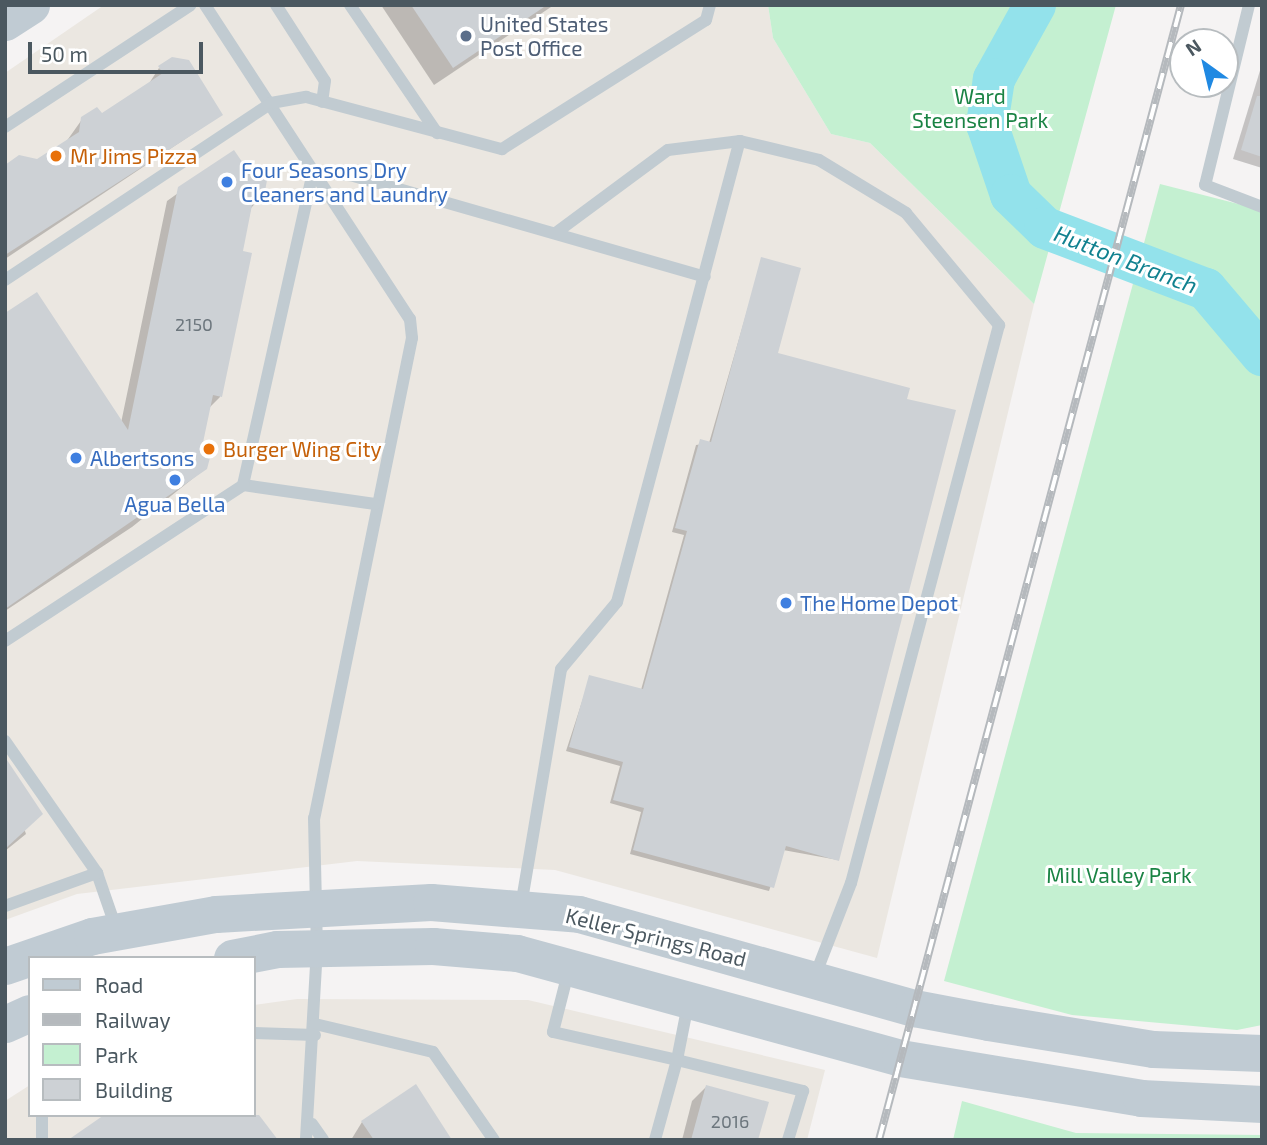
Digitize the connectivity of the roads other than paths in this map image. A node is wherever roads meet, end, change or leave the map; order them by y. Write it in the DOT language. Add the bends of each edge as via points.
graph roads {
  1 [pos="191,5"];
  2 [pos="205,5"];
  3 [pos="276,5"];
  4 [pos="350,5"];
  5 [pos="710,5"];
  6 [pos="1249,5"];
  7 [pos="322,102"];
  8 [pos="271,103"];
  9 [pos="5,127"];
  10 [pos="437,133"];
  11 [pos="740,141"];
  12 [pos="313,172"];
  13 [pos="1262,206"];
  14 [pos="557,232"];
  15 [pos="705,277"];
  16 [pos="5,280"];
  17 [pos="243,485"];
  18 [pos="375,504"];
  19 [pos="5,641"];
  20 [pos="5,741"];
  21 [pos="97,873"];
  22 [pos="5,906"];
  23 [pos="316,906"];
  24 [pos="520,909"];
  25 [pos="117,931"];
  26 [pos="317,948"];
  27 [pos="37,956"];
  28 [pos="249,956"];
  29 [pos="28,959"];
  30 [pos="5,966"];
  31 [pos="569,968"];
  32 [pos="815,976"];
  33 [pos="689,1000"];
  34 [pos="28,1014"];
  35 [pos="5,1024"];
  36 [pos="315,1030"];
  37 [pos="256,1033"];
  38 [pos="1262,1053"];
  39 [pos="677,1060"];
  40 [pos="1262,1104"];
  41 [pos="42,1117"];
  42 [pos="312,1124"];
  43 [pos="42,1140"];
  44 [pos="306,1140"];
  45 [pos="323,1140"];
  46 [pos="494,1140"];
  47 [pos="655,1140"];
  48 [pos="789,1140"];
  1 -- 9 [label="lane"];
  2 -- 8 [label="lane"];
  3 -- 7 [label="lane" via="325,81"];
  4 -- 10 [label="lane"];
  5 -- 10 [label="lane" via="706,20 502,149"];
  6 -- 13 [label="lane" via="1206,185"];
  7 -- 8 [label="lane"];
  7 -- 10 [label="lane"];
  8 -- 12 [label="lane"];
  8 -- 16 [label="lane"];
  11 -- 14 [label="lane" via="668,150"];
  11 -- 15 [label="lane"];
  11 -- 32 [label="lane" via="819,160 906,213 999,325 851,883"];
  12 -- 14 [label="lane" via="350,174"];
  12 -- 17 [label="lane"];
  12 -- 18 [label="lane" via="410,319 412,338"];
  14 -- 15 [label="lane"];
  15 -- 24 [label="lane" via="617,602 561,669"];
  17 -- 18 [label="lane"];
  17 -- 19 [label="lane"];
  18 -- 23 [label="lane" via="314,818"];
  20 -- 21 [label="lane"];
  21 -- 22 [label="lane"];
  21 -- 25 [label="lane"];
  23 -- 24 [label="main road, Keller Springs Road" via="431,902"];
  23 -- 25 [label="main road, Keller Springs Road"];
  23 -- 26 [label="lane"];
  24 -- 32 [label="main road, Keller Springs Road" via="579,914"];
  25 -- 27 [label="main road, Keller Springs Road"];
  26 -- 28 [label="main road"];
  26 -- 31 [label="main road" via="433,946 517,953"];
  26 -- 36 [label="lane"];
  29 -- 30 [label="main road, Keller Springs Road"];
  31 -- 33 [label="main road"];
  31 -- 39 [label="lane" via="553,1032"];
  32 -- 33 [label="main road" via="797,998 780,1004 729,994"];
  32 -- 38 [label="main road, Keller Springs Road" via="914,1008 988,1022 1153,1049"];
  33 -- 39 [label="lane"];
  33 -- 40 [label="main road" via="900,1058 1142,1098"];
  34 -- 35 [label="main road"];
  36 -- 37 [label="lane"];
  36 -- 42 [label="lane"];
  36 -- 46 [label="lane" via="433,1052"];
  39 -- 47 [label="lane"];
  39 -- 48 [label="lane" via="803,1091"];
  41 -- 43 [label="lane"];
  42 -- 44 [label="lane"];
  42 -- 45 [label="lane"];
}
